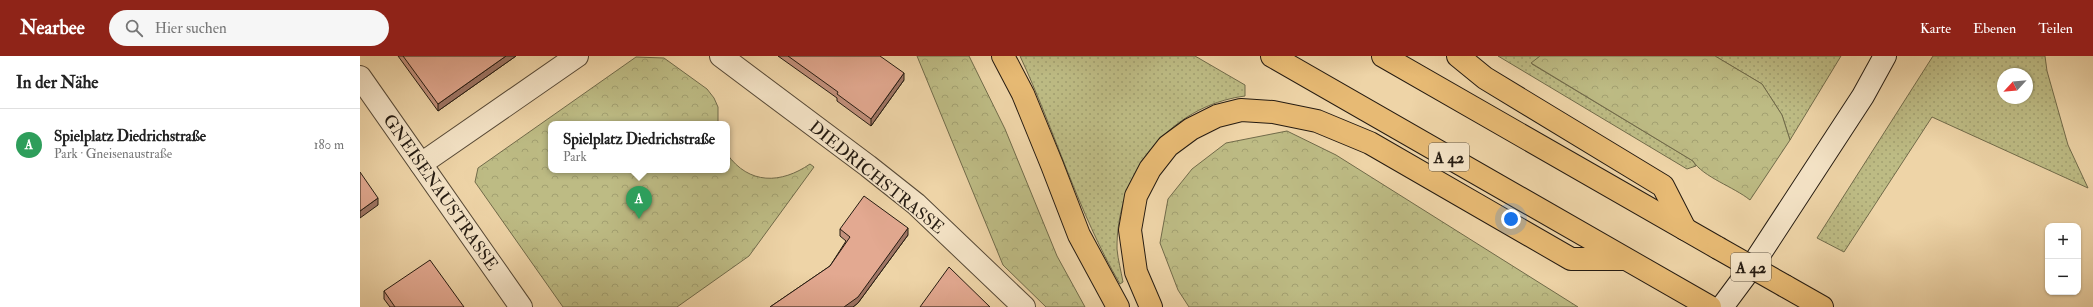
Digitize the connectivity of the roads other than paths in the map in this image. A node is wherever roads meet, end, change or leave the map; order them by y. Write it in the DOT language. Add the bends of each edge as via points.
graph roads {
  1 [pos="577,56"];
  2 [pos="721,56"];
  3 [pos="1003,56"];
  4 [pos="1272,56"];
  5 [pos="1383,56"];
  6 [pos="1458,56"];
  7 [pos="1885,56"];
  8 [pos="360,77"];
  9 [pos="421,164"];
  10 [pos="1685,229"];
  11 [pos="1625,259"];
  12 [pos="521,307"];
  13 [pos="1024,307"];
  14 [pos="1118,307"];
  15 [pos="1151,307"];
  16 [pos="1710,307"];
  17 [pos="1722,307"];
  18 [pos="1822,307"];
  1 -- 9 [label="street"];
  2 -- 13 [label="street, DIEDRICHSTRASSE" via="910,200"];
  3 -- 14 [label="highway" via="1023,94 1079,235"];
  4 -- 11 [label="highway, A 42"];
  5 -- 10 [label="highway, A 42"];
  6 -- 10 [label="highway" via="1485,78 1663,186"];
  7 -- 17 [label="street" via="1863,96 1748,272"];
  8 -- 9 [label="street, GNEISENAUSTRASSE"];
  9 -- 12 [label="street, GNEISENAUSTRASSE"];
  10 -- 18 [label="highway, A 42, bridge"];
  11 -- 15 [label="highway" via="1570,259 1370,144 1317,121 1273,112 1241,110 1217,116 1191,129 1168,146 1150,169 1136,196 1130,230 1136,272"];
  11 -- 16 [label="highway, A 42"];
}
